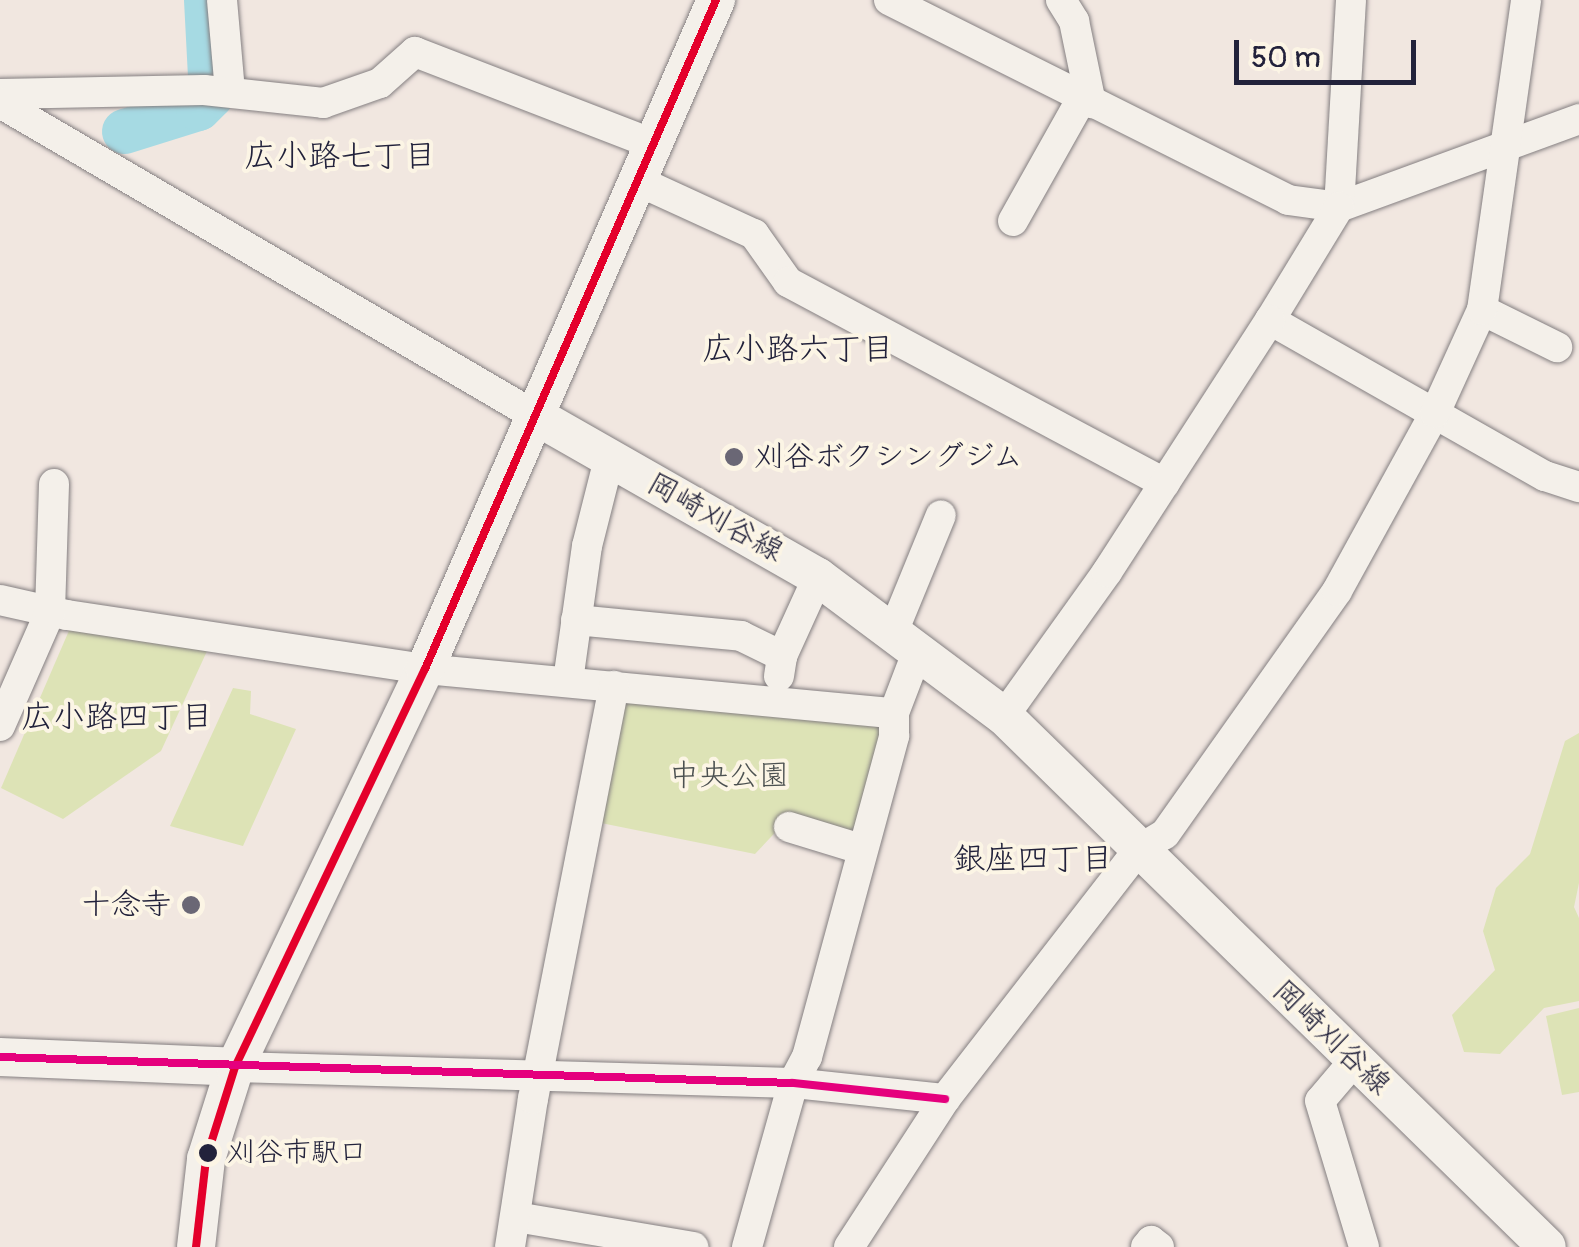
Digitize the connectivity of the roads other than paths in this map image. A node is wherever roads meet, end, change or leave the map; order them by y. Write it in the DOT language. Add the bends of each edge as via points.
graph roads {
  1 [pos="222,0"];
  2 [pos="716,0"];
  3 [pos="1061,0"];
  4 [pos="1351,0"];
  5 [pos="1526,0"];
  6 [pos="896,1"];
  7 [pos="219,91"];
  8 [pos="0,94"];
  9 [pos="1086,100"];
  10 [pos="0,103"];
  11 [pos="1579,119"];
  12 [pos="654,144"];
  13 [pos="1502,150"];
  14 [pos="638,181"];
  15 [pos="1339,207"];
  16 [pos="1013,222"];
  17 [pos="1482,310"];
  18 [pos="1270,320"];
  19 [pos="1557,347"];
  20 [pos="1435,414"];
  21 [pos="534,415"];
  22 [pos="609,459"];
  23 [pos="1165,483"];
  24 [pos="54,484"];
  25 [pos="1579,487"];
  26 [pos="941,515"];
  27 [pos="818,577"];
  28 [pos="0,600"];
  29 [pos="50,612"];
  30 [pos="576,620"];
  31 [pos="906,641"];
  32 [pos="782,656"];
  33 [pos="424,669"];
  34 [pos="568,680"];
  35 [pos="614,686"];
  36 [pos="776,699"];
  37 [pos="894,713"];
  38 [pos="1004,716"];
  39 [pos="0,726"];
  40 [pos="790,828"];
  41 [pos="861,850"];
  42 [pos="1138,850"];
  43 [pos="0,1057"];
  44 [pos="1354,1061"];
  45 [pos="235,1067"];
  46 [pos="537,1077"];
  47 [pos="794,1083"];
  48 [pos="945,1099"];
  49 [pos="516,1217"];
  50 [pos="196,1247"];
  51 [pos="510,1247"];
  52 [pos="692,1247"];
  53 [pos="747,1247"];
  54 [pos="849,1247"];
  55 [pos="1146,1247"];
  56 [pos="1159,1247"];
  57 [pos="1364,1247"];
  58 [pos="1547,1247"];
  1 -- 7 [label="street"];
  2 -- 12 [label="main road"];
  3 -- 9 [label="street" via="1074,21"];
  4 -- 15 [label="street"];
  5 -- 13 [label="street"];
  6 -- 9 [label="street"];
  7 -- 8 [label="street"];
  7 -- 12 [label="street" via="322,103 380,83 414,52"];
  9 -- 15 [label="street" via="1288,200"];
  9 -- 16 [label="street"];
  10 -- 21 [label="street"];
  11 -- 13 [label="street"];
  12 -- 14 [label="main road"];
  13 -- 15 [label="street"];
  13 -- 17 [label="street"];
  14 -- 21 [label="main road"];
  14 -- 23 [label="street" via="754,234 788,282"];
  15 -- 18 [label="street"];
  17 -- 19 [label="street"];
  17 -- 20 [label="street"];
  18 -- 20 [label="street"];
  18 -- 23 [label="street"];
  20 -- 25 [label="street" via="1545,476"];
  20 -- 42 [label="street" via="1337,591 1165,834"];
  21 -- 22 [label="main road, 岡崎刈谷線"];
  21 -- 33 [label="main road"];
  22 -- 27 [label="main road, 岡崎刈谷線"];
  22 -- 30 [label="street" via="586,546"];
  23 -- 38 [label="street"];
  24 -- 29 [label="street"];
  26 -- 31 [label="street"];
  27 -- 31 [label="main road, 岡崎刈谷線"];
  27 -- 32 [label="street"];
  28 -- 29 [label="street"];
  29 -- 33 [label="street"];
  29 -- 39 [label="street"];
  30 -- 32 [label="street" via="741,636"];
  30 -- 34 [label="street"];
  31 -- 37 [label="street"];
  31 -- 38 [label="main road, 岡崎刈谷線"];
  32 -- 36 [label="street"];
  33 -- 34 [label="street"];
  33 -- 45 [label="main road"];
  34 -- 35 [label="street"];
  35 -- 36 [label="street"];
  35 -- 46 [label="street"];
  36 -- 37 [label="street"];
  37 -- 41 [label="street" via="894,736"];
  38 -- 42 [label="main road, 岡崎刈谷線"];
  40 -- 41 [label="street"];
  41 -- 47 [label="street" via="807,1057"];
  42 -- 44 [label="main road, 岡崎刈谷線"];
  42 -- 48 [label="street"];
  43 -- 45 [label="main road"];
  44 -- 57 [label="street" via="1320,1100"];
  44 -- 58 [label="main road, 岡崎刈谷線"];
  45 -- 46 [label="street"];
  45 -- 50 [label="main road" via="206,1159"];
  46 -- 47 [label="street"];
  46 -- 49 [label="street"];
  47 -- 48 [label="street"];
  47 -- 53 [label="street"];
  48 -- 54 [label="street"];
  49 -- 51 [label="street"];
  49 -- 52 [label="street"];
  55 -- 56 [label="street" via="1151,1241"];
}
